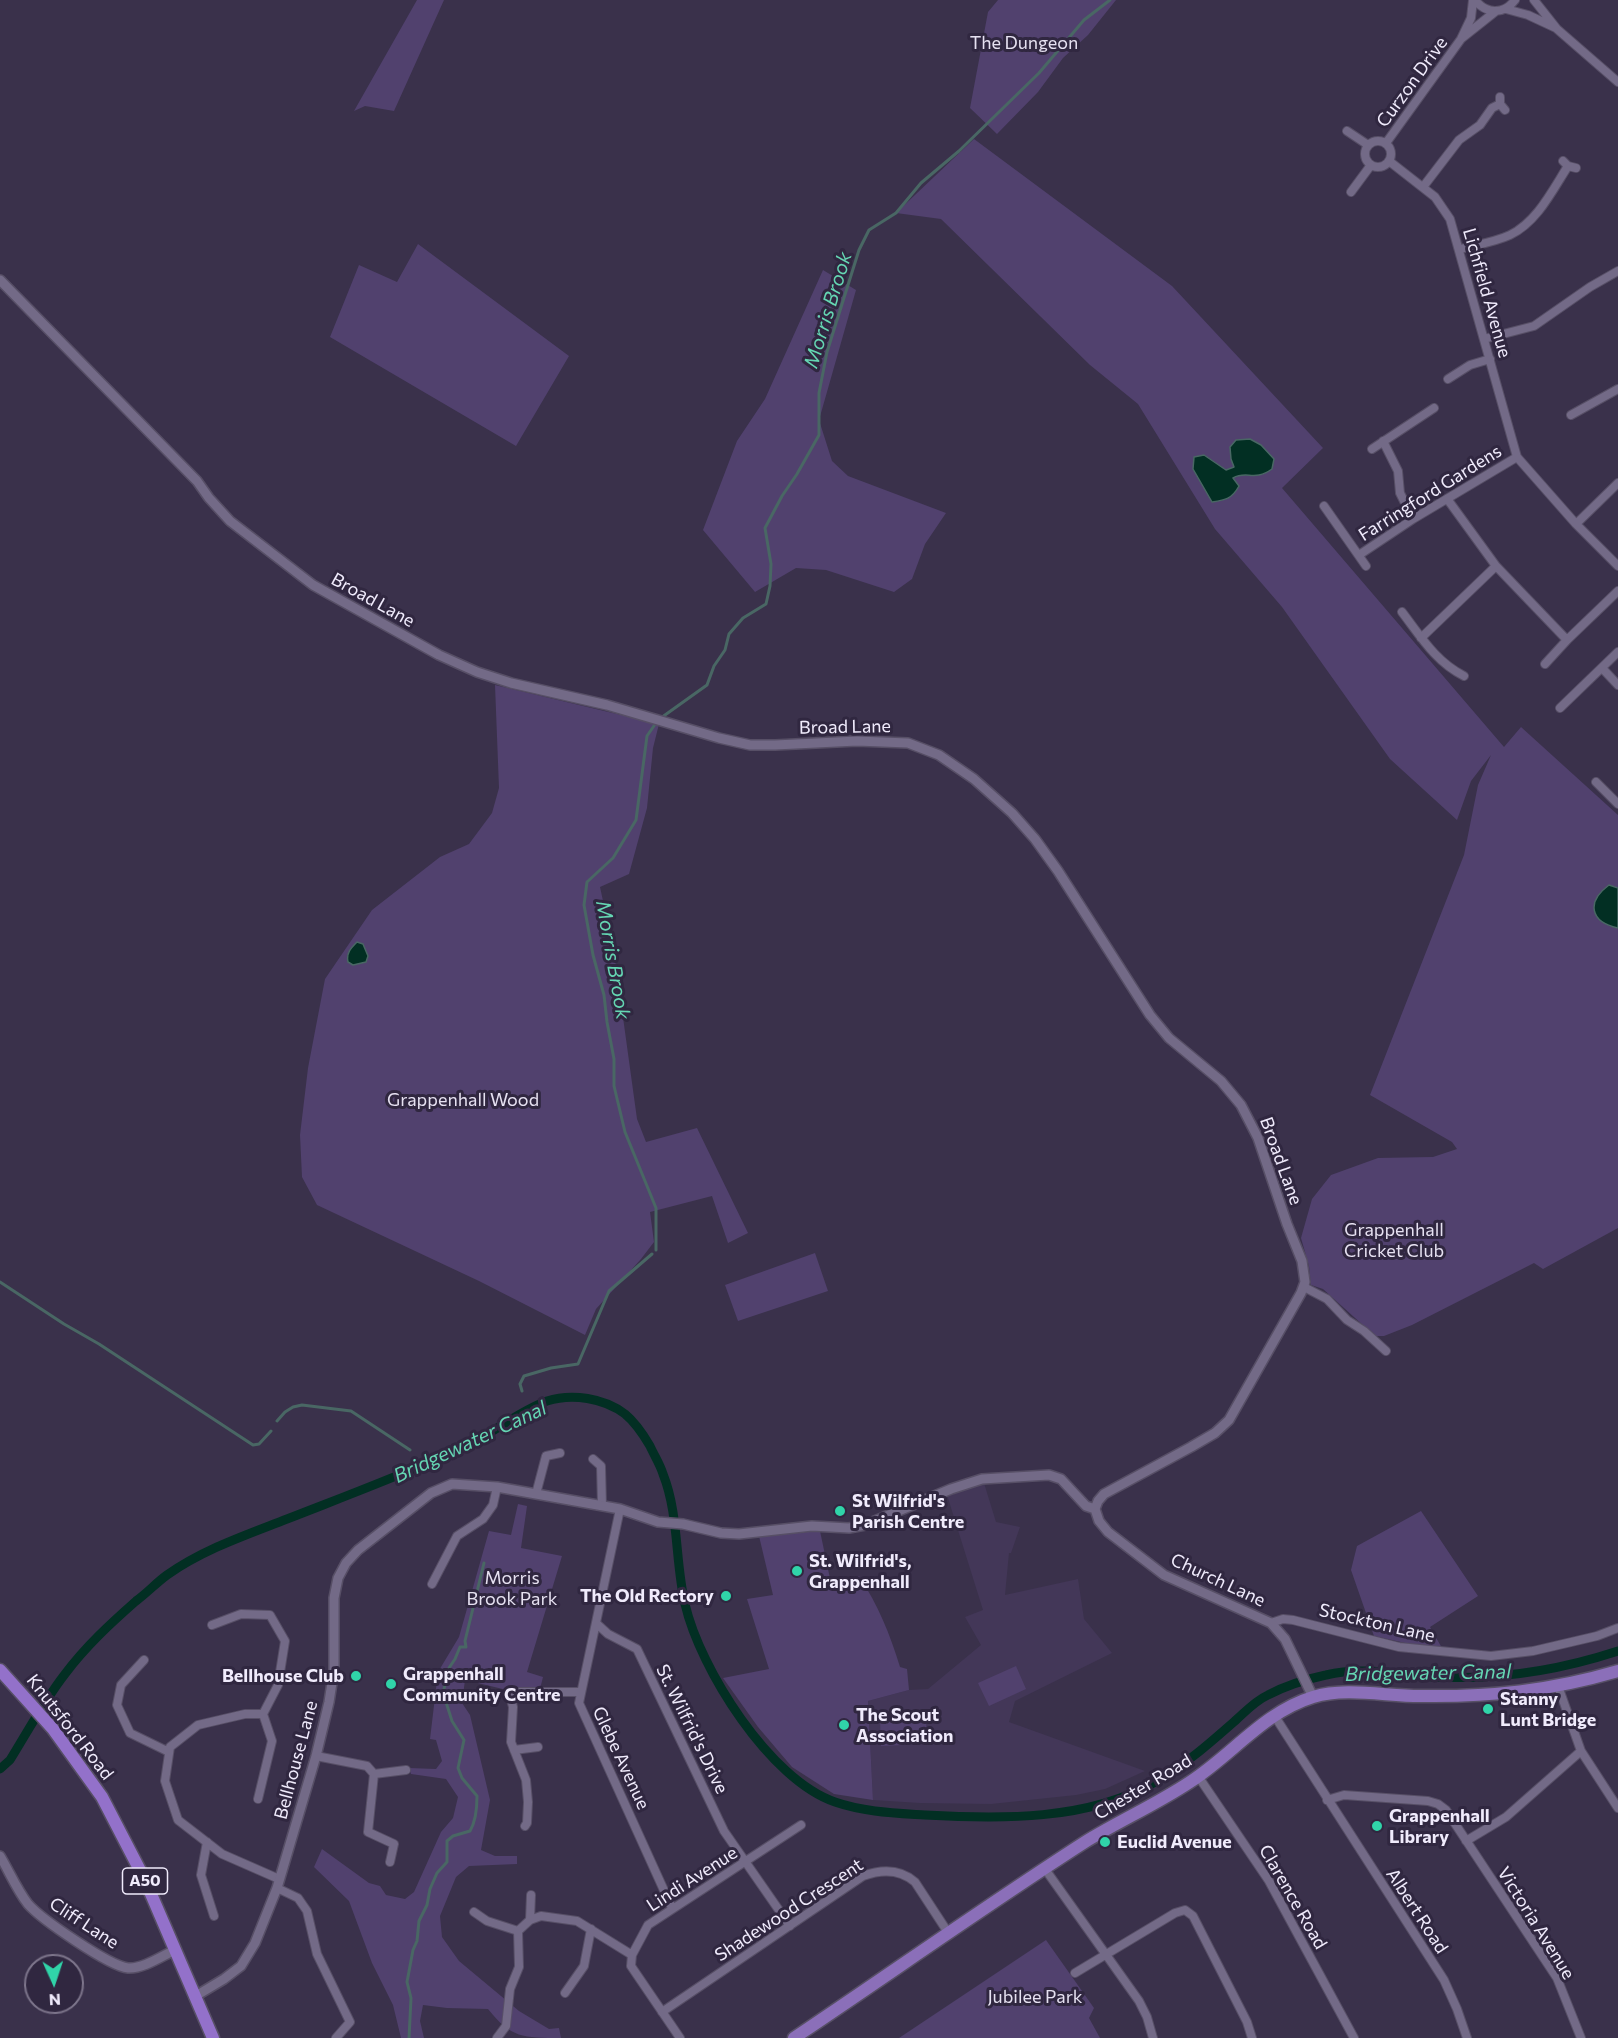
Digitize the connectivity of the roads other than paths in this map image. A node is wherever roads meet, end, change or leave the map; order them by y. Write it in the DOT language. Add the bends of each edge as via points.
graph roads {
  1 [pos="1474,0"];
  2 [pos="1515,0"];
  3 [pos="1534,0"];
  4 [pos="1506,9"];
  5 [pos="1496,11"];
  6 [pos="1557,29"];
  7 [pos="1461,39"];
  8 [pos="1618,82"];
  9 [pos="1502,104"];
  10 [pos="1347,131"];
  11 [pos="1386,143"];
  12 [pos="1368,145"];
  13 [pos="1389,161"];
  14 [pos="1371,165"];
  15 [pos="1569,165"];
  16 [pos="1423,187"];
  17 [pos="1351,192"];
  18 [pos="1460,249"];
  19 [pos="1618,271"];
  20 [pos="0,280"];
  21 [pos="1484,339"];
  22 [pos="1490,359"];
  23 [pos="1448,379"];
  24 [pos="1618,390"];
  25 [pos="1434,408"];
  26 [pos="1571,415"];
  27 [pos="1383,441"];
  28 [pos="1372,448"];
  29 [pos="1517,457"];
  30 [pos="1618,483"];
  31 [pos="1448,500"];
  32 [pos="1324,506"];
  33 [pos="1413,519"];
  34 [pos="1576,524"];
  35 [pos="1359,555"];
  36 [pos="1366,566"];
  37 [pos="1496,566"];
  38 [pos="1618,566"];
  39 [pos="1618,591"];
  40 [pos="1402,612"];
  41 [pos="1421,638"];
  42 [pos="1567,640"];
  43 [pos="1618,652"];
  44 [pos="1545,664"];
  45 [pos="1602,668"];
  46 [pos="1464,676"];
  47 [pos="1618,685"];
  48 [pos="1560,708"];
  49 [pos="1596,782"];
  50 [pos="1618,804"];
  51 [pos="1304,1287"];
  52 [pos="1386,1351"];
  53 [pos="560,1453"];
  54 [pos="593,1459"];
  55 [pos="497,1487"];
  56 [pos="536,1494"];
  57 [pos="602,1506"];
  58 [pos="620,1509"];
  59 [pos="1095,1509"];
  60 [pos="683,1524"];
  61 [pos="432,1584"];
  62 [pos="1271,1623"];
  63 [pos="597,1624"];
  64 [pos="212,1625"];
  65 [pos="1618,1628"];
  66 [pos="144,1660"];
  67 [pos="0,1670"];
  68 [pos="1618,1671"];
  69 [pos="1558,1686"];
  70 [pos="580,1692"];
  71 [pos="1310,1692"];
  72 [pos="263,1714"];
  73 [pos="1274,1715"];
  74 [pos="538,1747"];
  75 [pos="514,1750"];
  76 [pos="1581,1751"];
  77 [pos="169,1752"];
  78 [pos="316,1756"];
  79 [pos="406,1770"];
  80 [pos="374,1774"];
  81 [pos="1198,1776"];
  82 [pos="258,1799"];
  83 [pos="1327,1800"];
  84 [pos="1618,1808"];
  85 [pos="801,1825"];
  86 [pos="525,1826"];
  87 [pos="1466,1841"];
  88 [pos="207,1842"];
  89 [pos="0,1856"];
  90 [pos="390,1862"];
  91 [pos="745,1862"];
  92 [pos="1045,1869"];
  93 [pos="278,1883"];
  94 [pos="531,1895"];
  95 [pos="672,1908"];
  96 [pos="474,1912"];
  97 [pos="214,1916"];
  98 [pos="530,1920"];
  99 [pos="790,1926"];
  100 [pos="591,1929"];
  101 [pos="518,1931"];
  102 [pos="950,1934"];
  103 [pos="175,1950"];
  104 [pos="1105,1953"];
  105 [pos="632,1955"];
  106 [pos="1075,1974"];
  107 [pos="565,1994"];
  108 [pos="194,1997"];
  109 [pos="662,2012"];
  110 [pos="213,2038"];
  111 [pos="336,2038"];
  112 [pos="497,2038"];
  113 [pos="680,2038"];
  114 [pos="794,2038"];
  115 [pos="1153,2038"];
  116 [pos="1252,2038"];
  117 [pos="1354,2038"];
  118 [pos="1467,2038"];
  119 [pos="1581,2038"];
  1 -- 5 [label="street" via="1482,8"];
  1 -- 7 [label="street"];
  2 -- 4 [label="street"];
  3 -- 6 [label="street"];
  4 -- 5 [label="street"];
  4 -- 6 [label="street"];
  5 -- 7 [label="street"];
  6 -- 8 [label="street"];
  7 -- 11 [label="street, Curzon Drive"];
  9 -- 16 [label="street" via="1492,108 1480,124 1459,140"];
  10 -- 12 [label="street"];
  11 -- 12 [label="street" via="1379,140"];
  11 -- 13 [label="street" via="1392,154"];
  12 -- 14 [label="street" via="1365,153"];
  13 -- 14 [label="street" via="1383,166"];
  13 -- 16 [label="street, Lichfield Avenue"];
  14 -- 17 [label="street"];
  15 -- 18 [label="street" via="1522,228 1504,238"];
  16 -- 18 [label="street, Lichfield Avenue" via="1450,219"];
  18 -- 21 [label="street, Lichfield Avenue"];
  19 -- 21 [label="street" via="1534,326"];
  20 -- 51 [label="street, Broad Lane" via="197,481 230,521 313,585 423,647 511,683 750,745 857,741 908,744 952,763 1024,825 1150,1015 1228,1089 1247,1115 1302,1261"];
  21 -- 22 [label="street, Lichfield Avenue"];
  22 -- 23 [label="street"];
  22 -- 29 [label="street, Lichfield Avenue"];
  24 -- 26 [label="street"];
  25 -- 27 [label="street"];
  27 -- 28 [label="street"];
  27 -- 33 [label="street" via="1398,471 1400,493"];
  29 -- 31 [label="street, Farringford Gardens"];
  29 -- 34 [label="street"];
  30 -- 34 [label="street"];
  31 -- 33 [label="street, Farringford Gardens"];
  31 -- 37 [label="street"];
  32 -- 35 [label="street"];
  33 -- 35 [label="street, Farringford Gardens"];
  34 -- 38 [label="street"];
  35 -- 36 [label="street"];
  37 -- 41 [label="street"];
  37 -- 42 [label="street"];
  39 -- 42 [label="street"];
  40 -- 41 [label="street"];
  41 -- 46 [label="street" via="1440,661"];
  42 -- 44 [label="street"];
  43 -- 45 [label="street"];
  45 -- 47 [label="street"];
  45 -- 48 [label="street"];
  49 -- 50 [label="street"];
  51 -- 52 [label="street" via="1327,1299"];
  51 -- 59 [label="street" via="1224,1426 1104,1494"];
  53 -- 56 [label="street" via="546,1456"];
  54 -- 57 [label="street" via="601,1466"];
  55 -- 56 [label="street, Bellhouse Lane"];
  55 -- 61 [label="street" via="493,1505 483,1519 457,1536"];
  55 -- 78 [label="street, Bellhouse Lane" via="452,1484 431,1493 345,1563 334,1598 334,1670"];
  56 -- 57 [label="street, Bellhouse Lane"];
  57 -- 58 [label="street, Bellhouse Lane"];
  58 -- 60 [label="street, Bellhouse Lane" via="658,1522"];
  58 -- 63 [label="street, Glebe Avenue"];
  59 -- 60 [label="street, Church Lane" via="1086,1506 1061,1479 1049,1475 982,1479 849,1528 812,1526 739,1534"];
  59 -- 62 [label="street, Church Lane" via="1098,1521 1108,1532 1164,1575"];
  62 -- 65 [label="street, Stockton Lane" via="1293,1620 1399,1647 1491,1656 1533,1651"];
  62 -- 71 [label="street, Church Lane" via="1285,1639"];
  63 -- 70 [label="street, Glebe Avenue"];
  63 -- 91 [label="street, St. Wilfrid's Drive" via="637,1649 724,1831"];
  64 -- 72 [label="street" via="241,1614 270,1615 285,1641 278,1685"];
  66 -- 77 [label="street" via="121,1685 117,1706 130,1733"];
  67 -- 103 [label="highway, Knutsford Road / A50" via="53,1729 102,1797"];
  68 -- 69 [label="main road, Chester Road"];
  69 -- 71 [label="main road, Chester Road" via="1487,1696"];
  69 -- 76 [label="street"];
  70 -- 75 [label="street" via="508,1692 513,1707"];
  70 -- 95 [label="street, Glebe Avenue" via="579,1703"];
  71 -- 73 [label="main road, Chester Road"];
  72 -- 77 [label="street" via="245,1714 198,1725"];
  72 -- 82 [label="street" via="272,1741"];
  73 -- 81 [label="main road, Chester Road"];
  73 -- 83 [label="street, Albert Road"];
  74 -- 75 [label="street"];
  75 -- 86 [label="street" via="526,1780"];
  76 -- 84 [label="street"];
  76 -- 87 [label="street" via="1506,1817"];
  77 -- 88 [label="street" via="165,1781 178,1820"];
  78 -- 80 [label="street" via="367,1766"];
  78 -- 93 [label="street, Bellhouse Lane"];
  79 -- 80 [label="street"];
  80 -- 90 [label="street" via="369,1832 394,1844"];
  81 -- 92 [label="main road, Chester Road"];
  81 -- 117 [label="street, Clarence Road" via="1269,1881"];
  83 -- 87 [label="street, Victoria Avenue" via="1344,1795 1428,1801 1446,1810"];
  83 -- 118 [label="street, Albert Road" via="1444,1980"];
  85 -- 91 [label="street, Lindi Avenue"];
  87 -- 119 [label="street, Victoria Avenue" via="1557,1978"];
  88 -- 93 [label="street"];
  88 -- 97 [label="street" via="201,1875"];
  89 -- 103 [label="street, Cliff Lane" via="38,1913 107,1959 133,1967"];
  91 -- 95 [label="street, Lindi Avenue"];
  91 -- 99 [label="street, St. Wilfrid's Drive"];
  92 -- 102 [label="main road, Chester Road"];
  92 -- 104 [label="street"];
  93 -- 108 [label="street, Bellhouse Lane" via="255,1943 242,1965"];
  93 -- 111 [label="street" via="307,1911 317,1954 350,2022"];
  94 -- 98 [label="street"];
  95 -- 105 [label="street, Lindi Avenue" via="648,1925"];
  96 -- 101 [label="street"];
  98 -- 100 [label="street" via="541,1916 577,1921"];
  98 -- 101 [label="street"];
  99 -- 102 [label="street, Shadewood Crescent" via="863,1876 892,1871 915,1882"];
  99 -- 109 [label="street, Shadewood Crescent"];
  100 -- 105 [label="street"];
  100 -- 107 [label="street" via="584,1966"];
  101 -- 112 [label="street" via="519,1967 510,1989 506,2026"];
  102 -- 114 [label="main road, Chester Road"];
  103 -- 108 [label="highway, Knutsford Road / A50"];
  104 -- 106 [label="street"];
  104 -- 115 [label="street" via="1143,2009"];
  104 -- 116 [label="street" via="1185,1910 1192,1916"];
  105 -- 109 [label="street" via="632,1966"];
  108 -- 110 [label="highway, Knutsford Road / A50"];
  109 -- 113 [label="street"];
}
